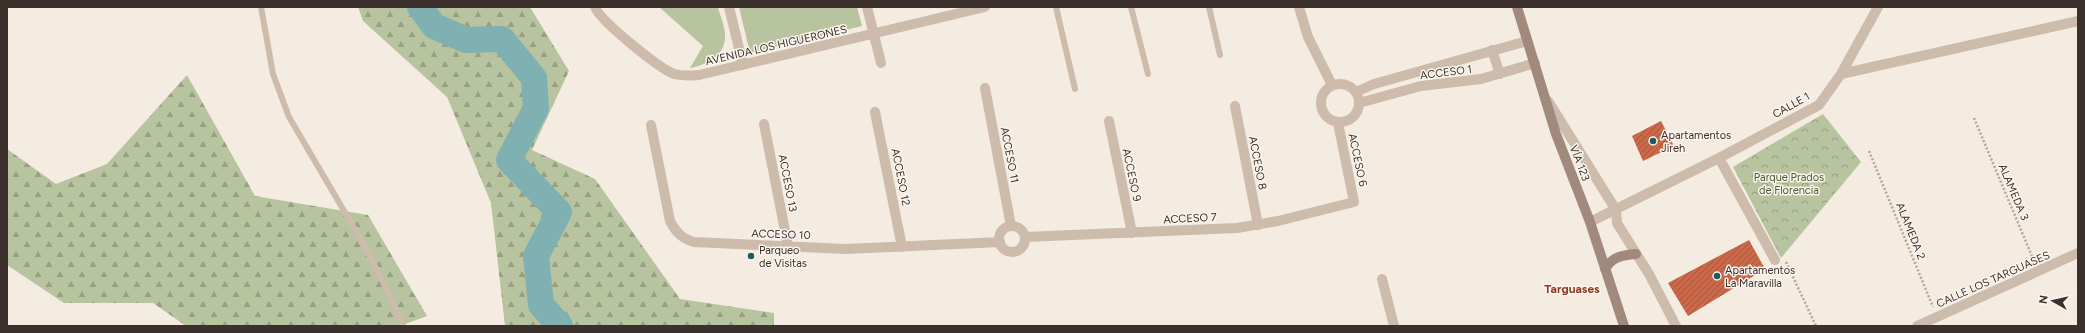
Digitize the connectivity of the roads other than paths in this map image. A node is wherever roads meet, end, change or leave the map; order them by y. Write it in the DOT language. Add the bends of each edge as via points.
graph roads {
  1 [pos="261,7"];
  2 [pos="595,7"];
  3 [pos="729,7"];
  4 [pos="867,7"];
  5 [pos="985,7"];
  6 [pos="1056,7"];
  7 [pos="1131,7"];
  8 [pos="1209,7"];
  9 [pos="1299,7"];
  10 [pos="1517,7"];
  11 [pos="1878,7"];
  12 [pos="2078,21"];
  13 [pos="874,35"];
  14 [pos="1527,40"];
  15 [pos="1492,50"];
  16 [pos="1220,56"];
  17 [pos="881,63"];
  18 [pos="1535,63"];
  19 [pos="743,65"];
  20 [pos="1415,72"];
  21 [pos="1148,74"];
  22 [pos="1500,74"];
  23 [pos="1841,74"];
  24 [pos="1332,86"];
  25 [pos="1421,86"];
  26 [pos="985,88"];
  27 [pos="1075,89"];
  28 [pos="1356,92"];
  29 [pos="1547,100"];
  30 [pos="1359,103"];
  31 [pos="1235,106"];
  32 [pos="875,112"];
  33 [pos="1109,121"];
  34 [pos="1338,123"];
  35 [pos="764,124"];
  36 [pos="651,125"];
  37 [pos="1719,158"];
  38 [pos="1354,202"];
  39 [pos="1616,210"];
  40 [pos="1590,222"];
  41 [pos="1258,225"];
  42 [pos="1011,226"];
  43 [pos="1132,233"];
  44 [pos="1025,238"];
  45 [pos="1000,242"];
  46 [pos="788,246"];
  47 [pos="902,247"];
  48 [pos="1636,254"];
  49 [pos="2078,254"];
  50 [pos="1775,260"];
  51 [pos="1605,269"];
  52 [pos="1382,279"];
  53 [pos="403,326"];
  54 [pos="1394,326"];
  55 [pos="1622,326"];
  56 [pos="1676,326"];
  57 [pos="1917,326"];
  1 -- 53 [label="lane" via="273,74 289,117 364,245"];
  2 -- 19 [label="street, AVENIDA LOS HIGUERONES" via="604,21 662,68 674,74 699,75"];
  3 -- 19 [label="street"];
  4 -- 13 [label="street"];
  5 -- 13 [label="street, AVENIDA LOS HIGUERONES"];
  6 -- 27 [label="lane"];
  7 -- 21 [label="lane"];
  8 -- 16 [label="lane"];
  9 -- 24 [label="street" via="1308,37"];
  10 -- 14 [label="main road, VÍA 123"];
  11 -- 23 [label="street, CALLE 1"];
  12 -- 23 [label="street"];
  13 -- 17 [label="street"];
  13 -- 19 [label="street, AVENIDA LOS HIGUERONES"];
  14 -- 15 [label="street, ACCESO 1"];
  14 -- 18 [label="main road, VÍA 123"];
  15 -- 20 [label="street, ACCESO 1"];
  15 -- 22 [label="street"];
  18 -- 22 [label="street, ACCESO 1"];
  18 -- 29 [label="main road, VÍA 123"];
  20 -- 25 [label="street"];
  20 -- 28 [label="street, ACCESO 1"];
  22 -- 25 [label="street, ACCESO 1" via="1459,83"];
  23 -- 37 [label="street, CALLE 1" via="1819,104"];
  24 -- 28 [label="street" via="1348,85"];
  24 -- 34 [label="street" via="1323,94 1321,107 1327,117"];
  25 -- 30 [label="street, ACCESO 1"];
  26 -- 42 [label="street, ACCESO 11"];
  28 -- 30 [label="street"];
  29 -- 39 [label="street"];
  29 -- 40 [label="main road, VÍA 123" via="1556,134"];
  30 -- 34 [label="street" via="1355,115 1345,122"];
  31 -- 41 [label="street, ACCESO 8"];
  32 -- 47 [label="street, ACCESO 12"];
  33 -- 43 [label="street, ACCESO 9"];
  34 -- 38 [label="street, ACCESO 6"];
  35 -- 46 [label="street, ACCESO 13"];
  36 -- 46 [label="street, ACCESO 10" via="670,221 676,233 685,240 694,242"];
  37 -- 39 [label="street, CALLE 1"];
  37 -- 50 [label="street"];
  38 -- 41 [label="street, ACCESO 7"];
  39 -- 40 [label="street, CALLE 1"];
  39 -- 48 [label="street" via="1617,223"];
  40 -- 51 [label="main road, VÍA 123"];
  41 -- 43 [label="street, ACCESO 7"];
  42 -- 44 [label="street" via="1019,228"];
  42 -- 45 [label="street" via="1001,233"];
  43 -- 44 [label="street, ACCESO 7"];
  44 -- 45 [label="street" via="1024,245 1014,252 1006,251"];
  45 -- 47 [label="street, ACCESO 10"];
  46 -- 47 [label="street, ACCESO 10" via="846,249"];
  48 -- 51 [label="main road" via="1616,258 1609,262"];
  48 -- 56 [label="street"];
  49 -- 57 [label="street, CALLE LOS TARGUASES"];
  51 -- 55 [label="main road, VÍA 123"];
  52 -- 54 [label="street"];
}
